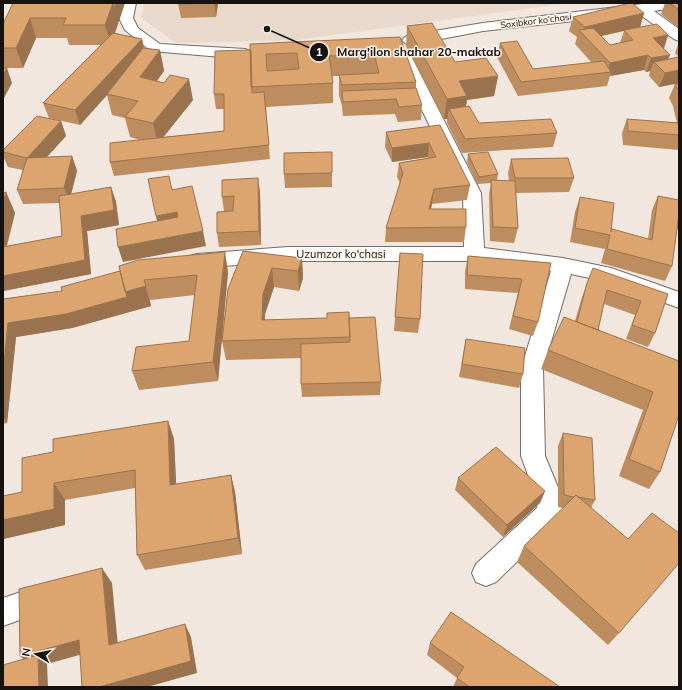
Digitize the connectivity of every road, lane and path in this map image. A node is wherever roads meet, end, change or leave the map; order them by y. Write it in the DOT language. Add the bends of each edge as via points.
graph roads {
  1 [pos="130,3"];
  2 [pos="676,3"];
  3 [pos="642,9"];
  4 [pos="679,36"];
  5 [pos="260,55"];
  6 [pos="474,254"];
  7 [pos="178,262"];
  8 [pos="563,266"];
  9 [pos="679,300"];
  10 [pos="486,573"];
  1 -- 5 [label="street" via="126,18 132,30 156,48"];
  2 -- 3 [label="street, Soxibkor ko'chasi"];
  3 -- 4 [label="street"];
  3 -- 6 [label="street, Soxibkor ko'chasi" via="483,27 393,43 472,192"];
  6 -- 7 [label="street, Uzumzor ko'chasi" via="288,254"];
  6 -- 8 [label="street, Uzumzor ko'chasi"];
  8 -- 9 [label="street, Uzumzor ko'chasi" via="611,275"];
  8 -- 10 [label="street" via="532,369 533,456 549,497 550,510 545,518"];
}
